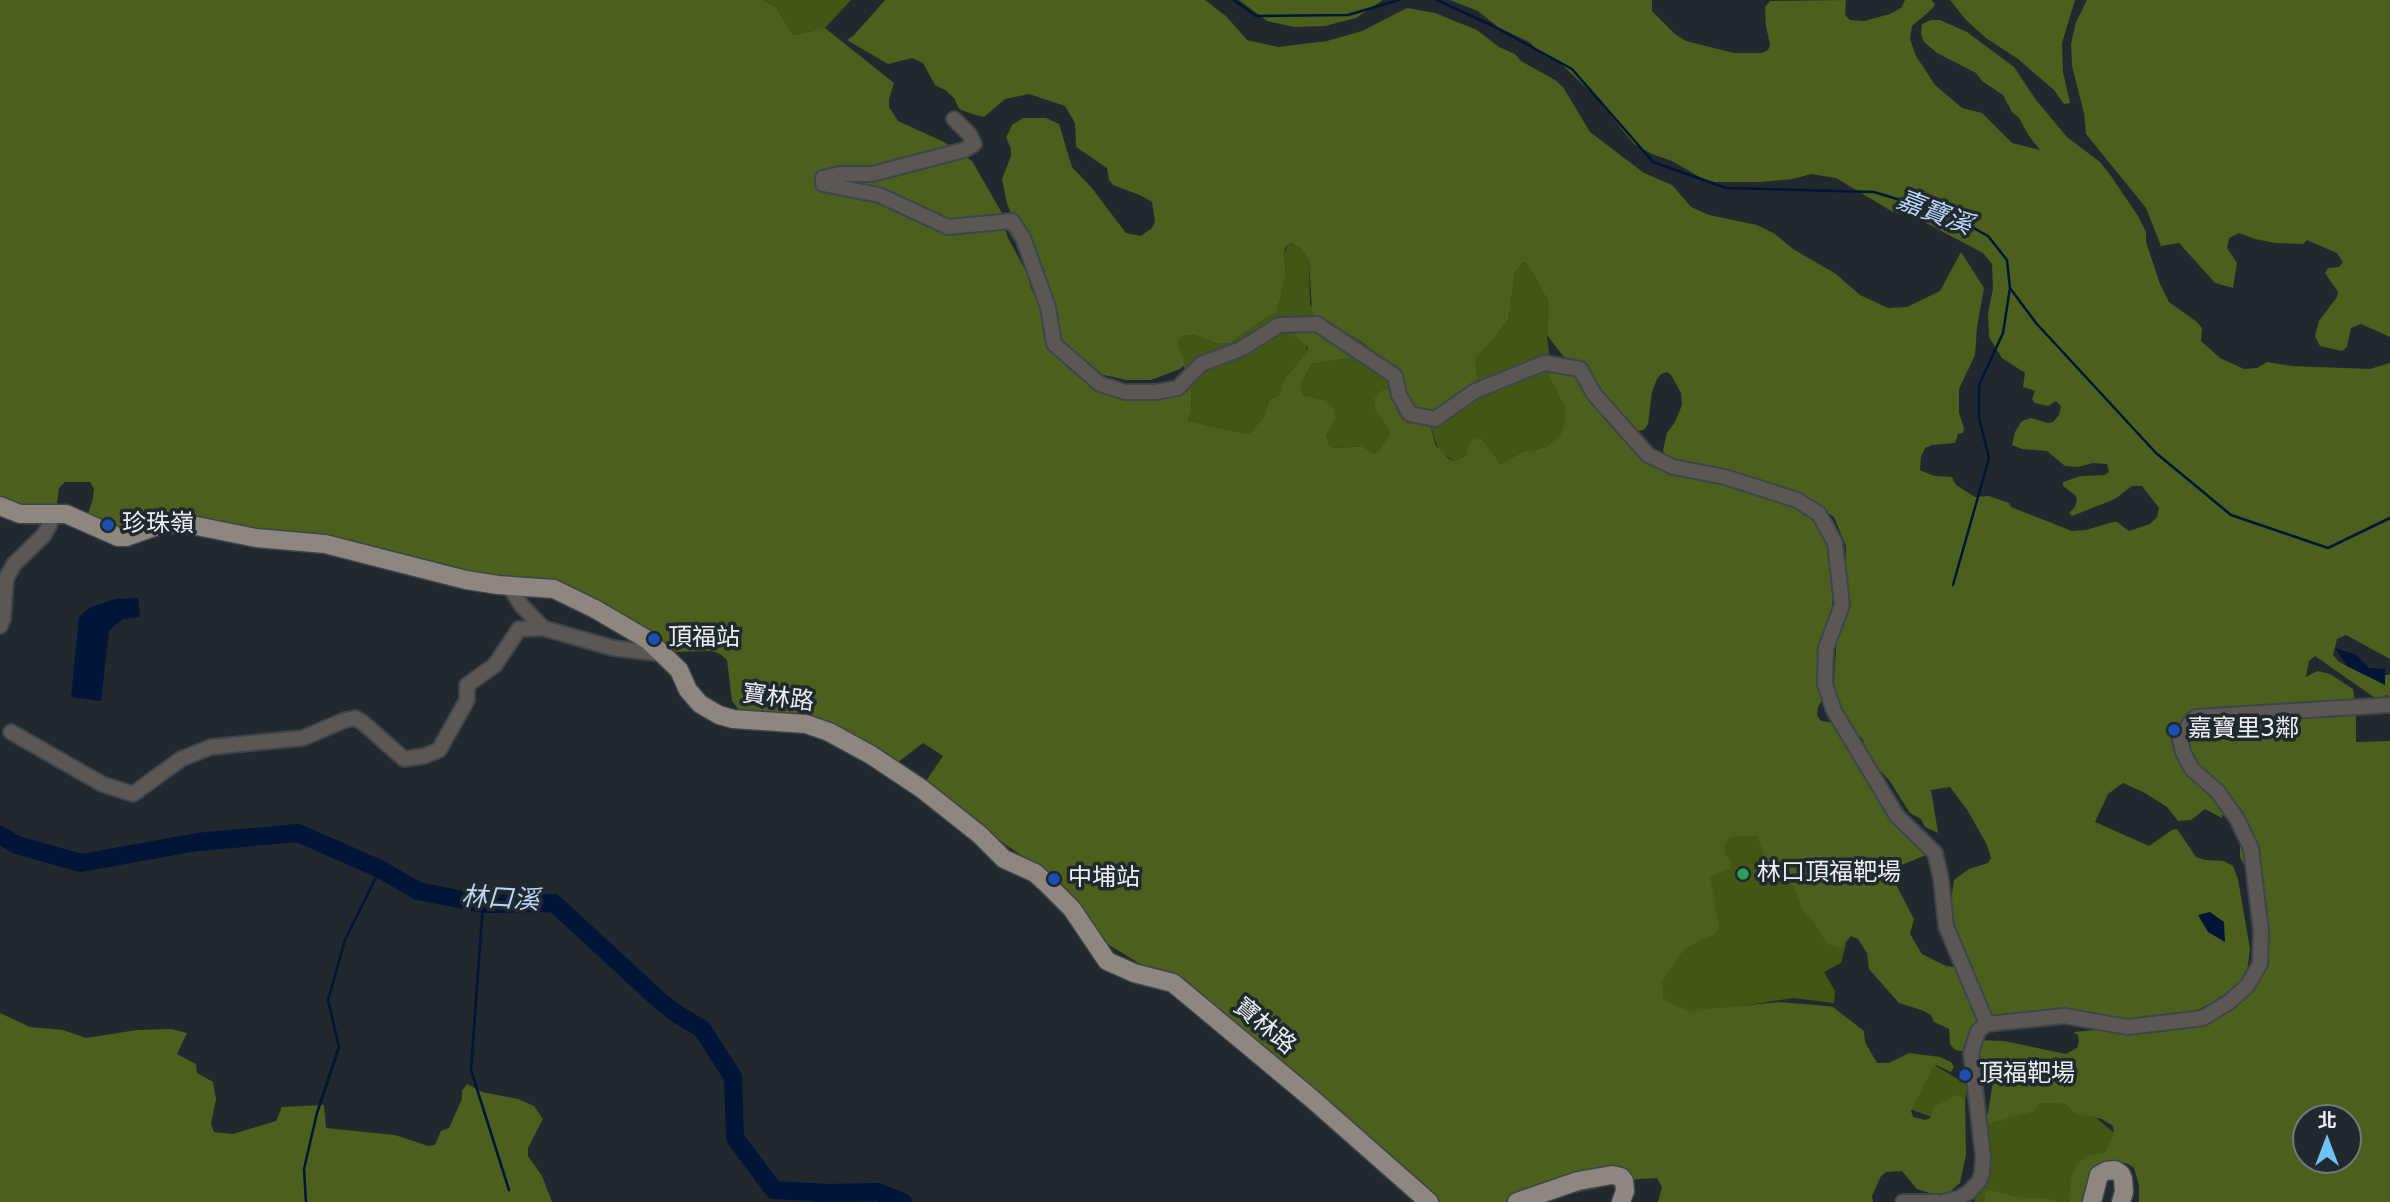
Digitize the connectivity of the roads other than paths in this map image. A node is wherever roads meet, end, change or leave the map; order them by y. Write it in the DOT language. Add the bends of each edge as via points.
graph roads {
  1 [pos="954,119"];
  2 [pos="0,506"];
  3 [pos="53,513"];
  4 [pos="509,586"];
  5 [pos="0,626"];
  6 [pos="543,628"];
  7 [pos="663,654"];
  8 [pos="2390,705"];
  9 [pos="11,732"];
  10 [pos="1987,1024"];
  11 [pos="1429,1202"];
  12 [pos="1517,1202"];
  13 [pos="1621,1202"];
  14 [pos="1903,1202"];
  15 [pos="1937,1202"];
  16 [pos="1943,1202"];
  17 [pos="2092,1202"];
  18 [pos="2121,1202"];
  1 -- 10 [label="street" via="974,144 964,150 872,174 839,174 824,178 823,184 879,195 948,227 1012,221 1023,238 1048,307 1054,344 1100,384 1125,392 1178,388 1201,363 1241,349 1279,325 1317,324 1395,376 1410,414 1435,419 1475,391 1544,363 1580,369 1594,394 1648,455 1673,467 1725,477 1797,500 1819,514 1835,543 1842,605 1826,648 1825,684 1835,711 1897,816 1935,853 1946,926"];
  2 -- 3 [label="main road, 寶林路" via="20,514"];
  3 -- 4 [label="main road, 寶林路" via="66,514 118,537 182,523 256,538 325,544"];
  3 -- 5 [label="street" via="43,536 14,564 6,579"];
  4 -- 6 [label="street"];
  4 -- 7 [label="main road, 寶林路" via="554,589 605,614"];
  6 -- 7 [label="street" via="613,648"];
  6 -- 9 [label="street" via="520,629 495,665 467,685 467,700 439,750 424,756 404,759 355,718 303,738 211,747 181,759 133,794 102,784"];
  7 -- 11 [label="main road, 寶林路" via="679,670 699,704 719,715 806,724 830,732 922,789 1004,859 1046,883 1072,909 1107,961 1173,983"];
  8 -- 10 [label="street" via="2196,717 2185,729 2180,740 2192,769 2218,792 2251,848 2261,931 2260,964 2247,986 2229,1002 2203,1018 2128,1027 2064,1016"];
  10 -- 16 [label="street" via="1978,1031 1971,1053 1982,1173 1969,1192"];
  12 -- 13 [label="main road" via="1578,1181 1612,1175 1624,1181"];
  14 -- 15 [label="street"];
  17 -- 18 [label="main road" via="2099,1175 2115,1170 2123,1179"];
}
